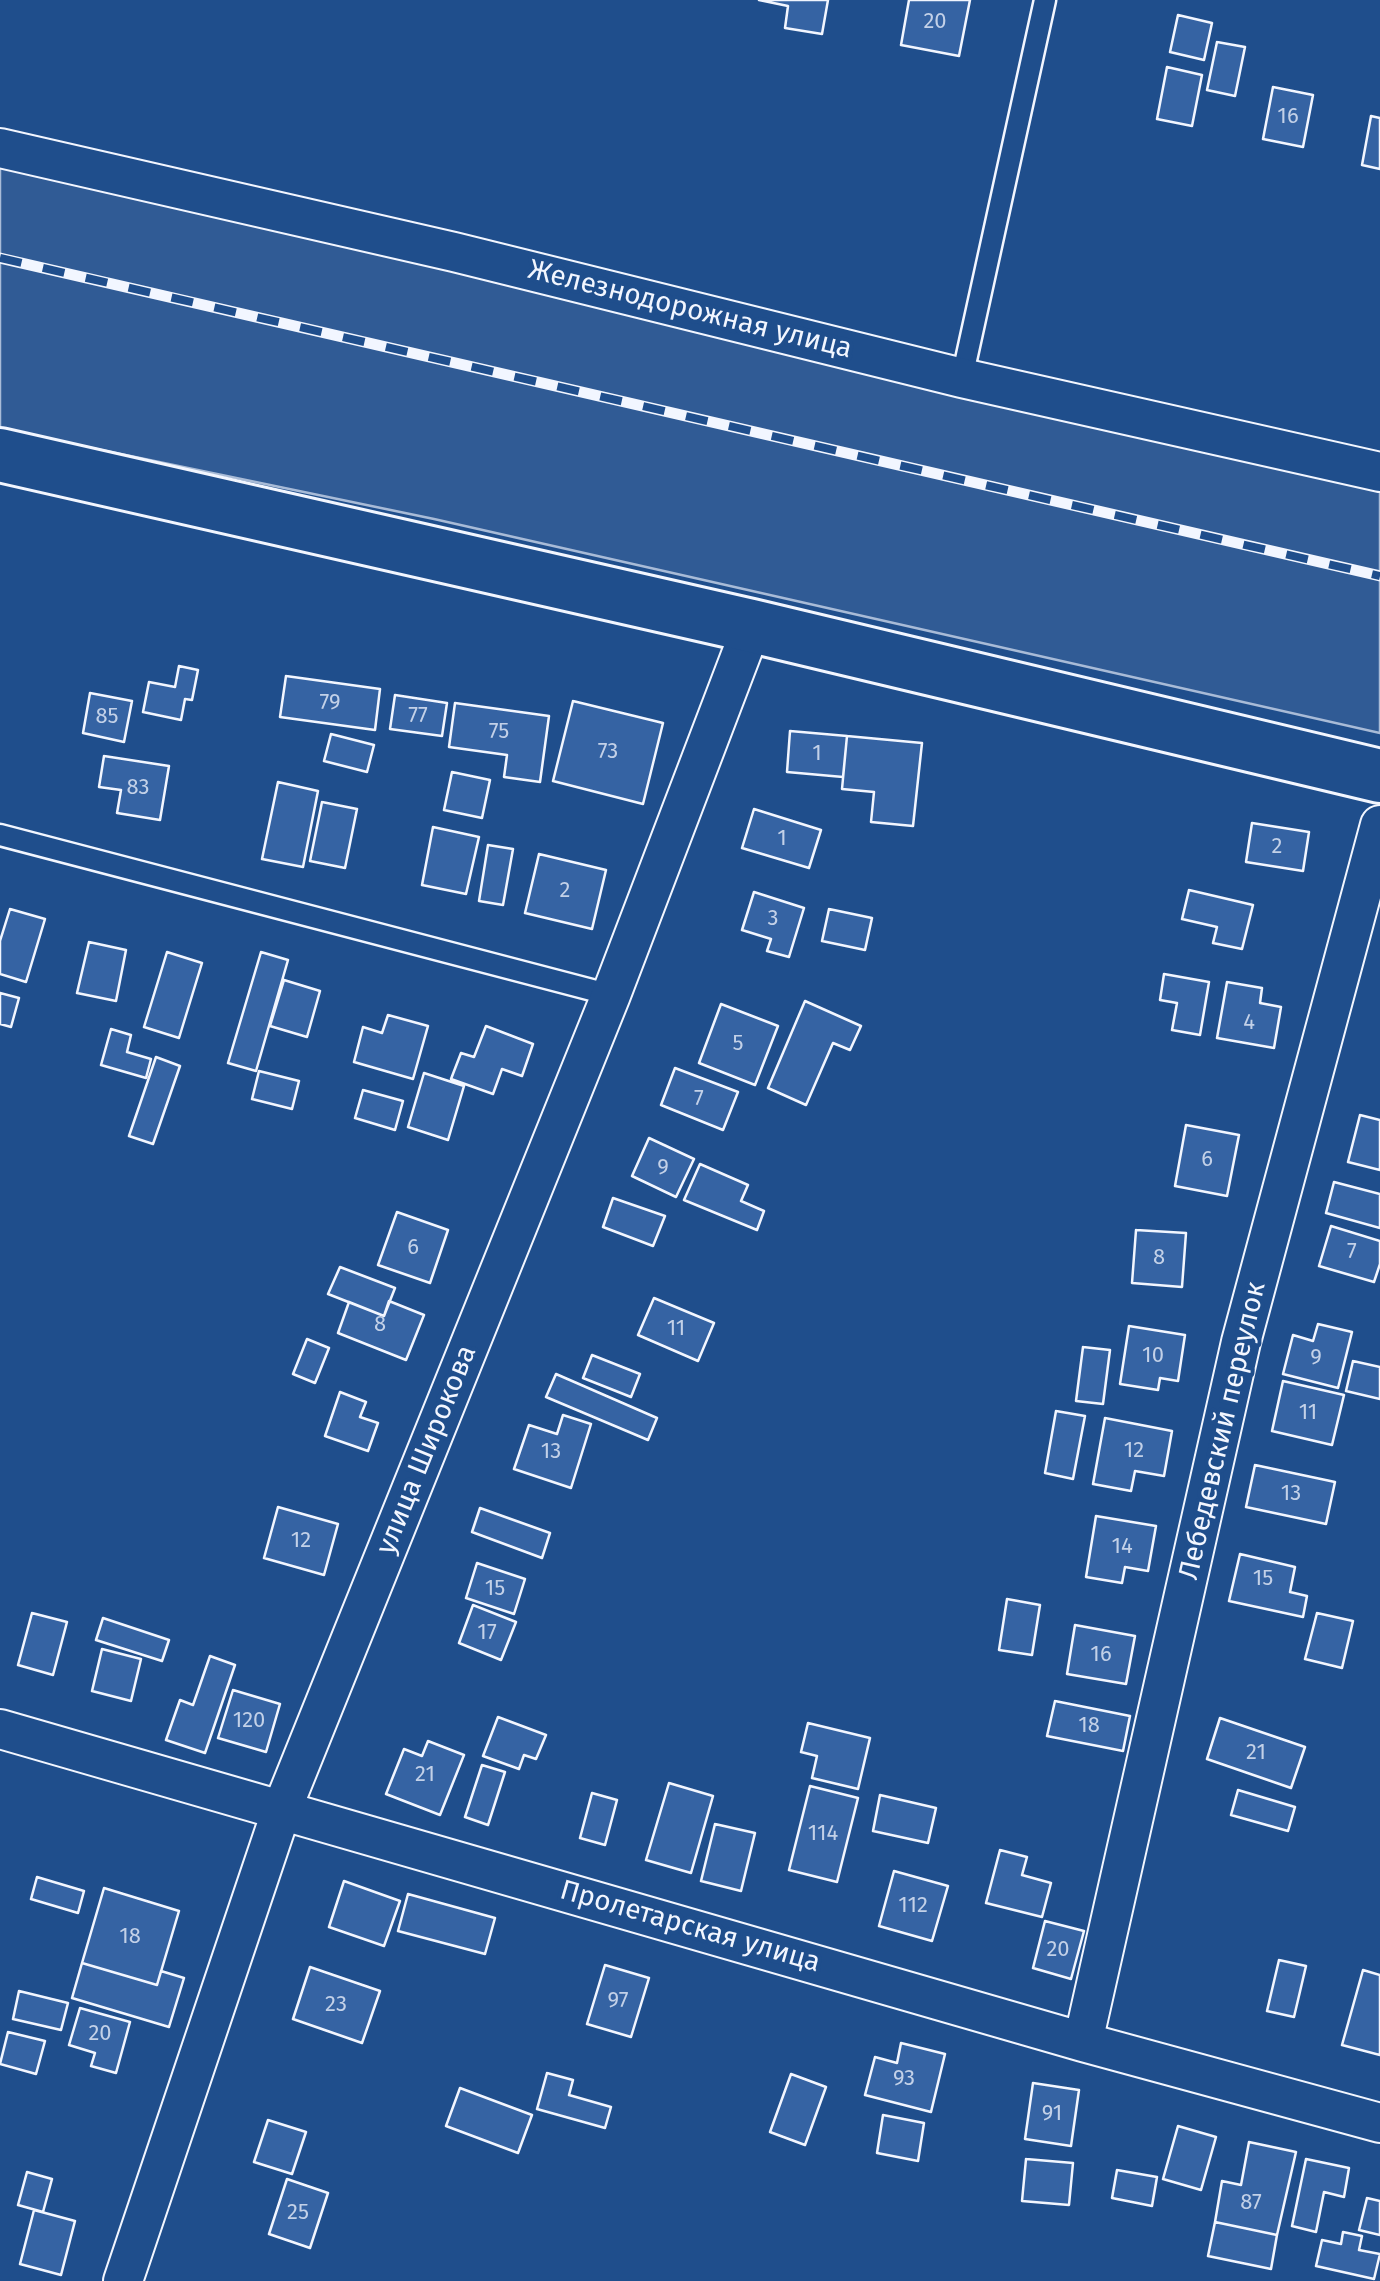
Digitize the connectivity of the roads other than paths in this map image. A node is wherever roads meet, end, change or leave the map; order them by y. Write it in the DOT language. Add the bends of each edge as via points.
graph roads {
  1 [pos="1045,0"];
  2 [pos="0,148"];
  3 [pos="962,378"];
  4 [pos="0,455"];
  5 [pos="1380,472"];
  6 [pos="752,626"];
  7 [pos="1380,776"];
  8 [pos="1380,825"];
  9 [pos="0,835"];
  10 [pos="611,995"];
  11 [pos="0,1729"];
  12 [pos="282,1809"];
  13 [pos="1083,2042"];
  14 [pos="1380,2123"];
  15 [pos="123,2281"];
  1 -- 3 [label="lane"];
  2 -- 3 [label="street, Железнодорожная улица"];
  3 -- 5 [label="street, Железнодорожная улица"];
  4 -- 6 [label="main road"];
  6 -- 7 [label="main road"];
  6 -- 10 [label="street, улица Широкова"];
  8 -- 13 [label="street, Лебедевский переулок" via="1241,1342"];
  9 -- 10 [label="lane"];
  10 -- 12 [label="street, улица Широкова"];
  11 -- 12 [label="street, Пролетарская улица"];
  12 -- 13 [label="street, Пролетарская улица"];
  12 -- 15 [label="street, улица Широкова"];
  13 -- 14 [label="street, Пролетарская улица"];
}
